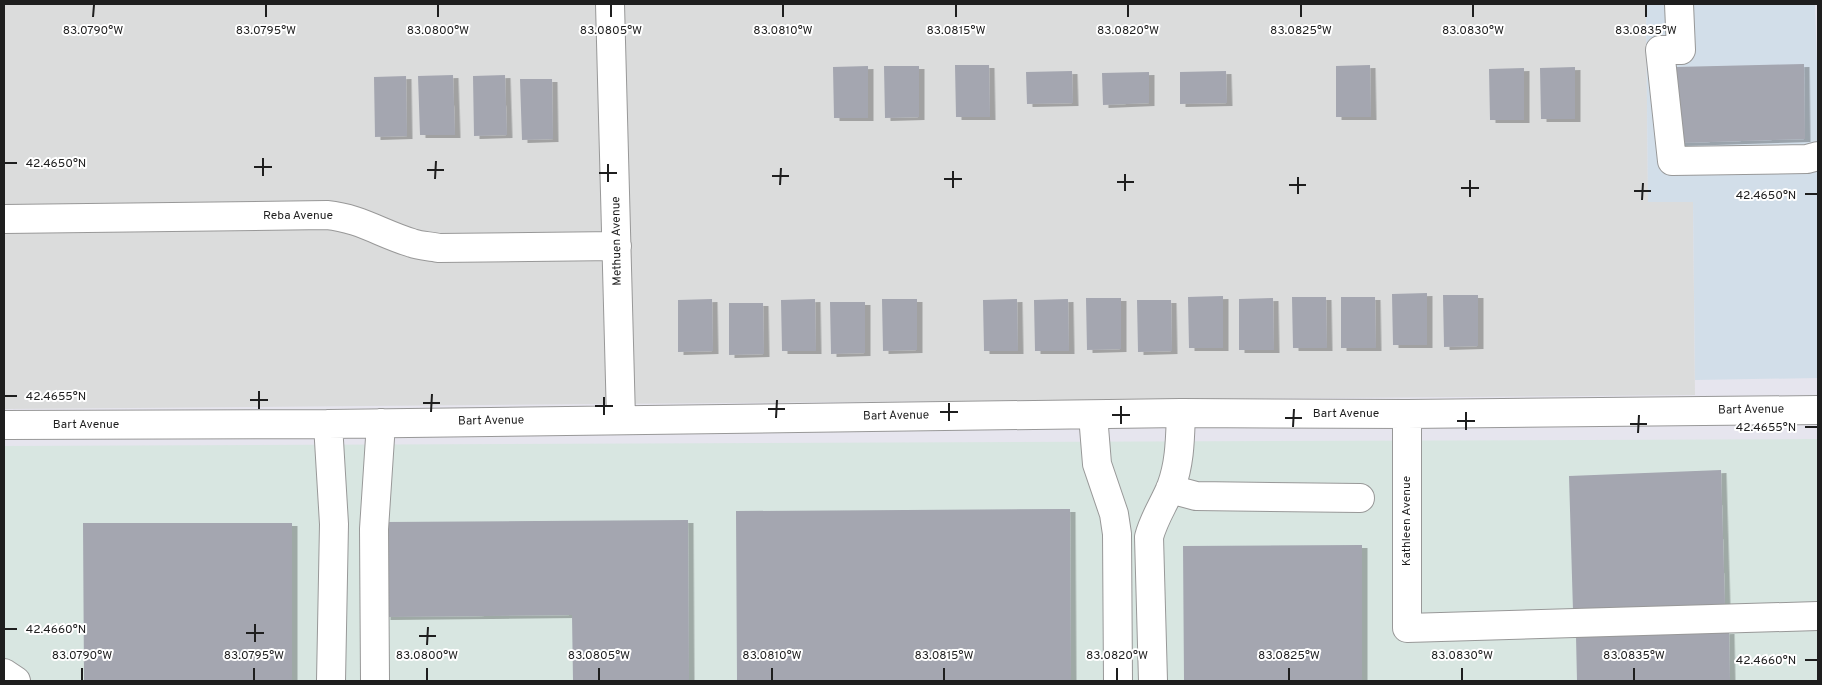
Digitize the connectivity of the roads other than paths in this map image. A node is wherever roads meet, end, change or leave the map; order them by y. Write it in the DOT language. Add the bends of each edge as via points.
graph roads {
  1 [pos="610,4"];
  2 [pos="1679,4"];
  3 [pos="1818,156"];
  4 [pos="4,219"];
  5 [pos="617,246"];
  6 [pos="1818,410"];
  7 [pos="1181,413"];
  8 [pos="1406,414"];
  9 [pos="1093,415"];
  10 [pos="621,419"];
  11 [pos="381,423"];
  12 [pos="328,424"];
  13 [pos="4,425"];
  14 [pos="1170,489"];
  15 [pos="1360,498"];
  16 [pos="1818,616"];
  17 [pos="4,673"];
  18 [pos="16,681"];
  19 [pos="331,681"];
  20 [pos="375,681"];
  21 [pos="1118,681"];
  22 [pos="1153,681"];
  1 -- 5 [label="street, Methuen Avenue"];
  2 -- 3 [label="street" via="1681,50 1660,50 1672,161 1807,159"];
  4 -- 5 [label="street, Reba Avenue" via="327,215 359,221 413,244 439,248"];
  5 -- 10 [label="street, Methuen Avenue"];
  6 -- 8 [label="street, Bart Avenue"];
  7 -- 8 [label="street, Bart Avenue"];
  7 -- 9 [label="street, Bart Avenue"];
  7 -- 14 [label="street" via="1177,467"];
  8 -- 16 [label="street, Kathleen Avenue" via="1407,628"];
  9 -- 10 [label="street, Bart Avenue"];
  9 -- 21 [label="street" via="1097,464 1114,514 1117,534"];
  10 -- 11 [label="street, Bart Avenue"];
  11 -- 12 [label="street, Bart Avenue"];
  11 -- 20 [label="street" via="374,529"];
  12 -- 13 [label="street, Bart Avenue"];
  12 -- 19 [label="street" via="334,524"];
  14 -- 15 [label="street" via="1196,496"];
  14 -- 22 [label="street" via="1152,524 1150,537"];
  17 -- 18 [label="street"];
}
